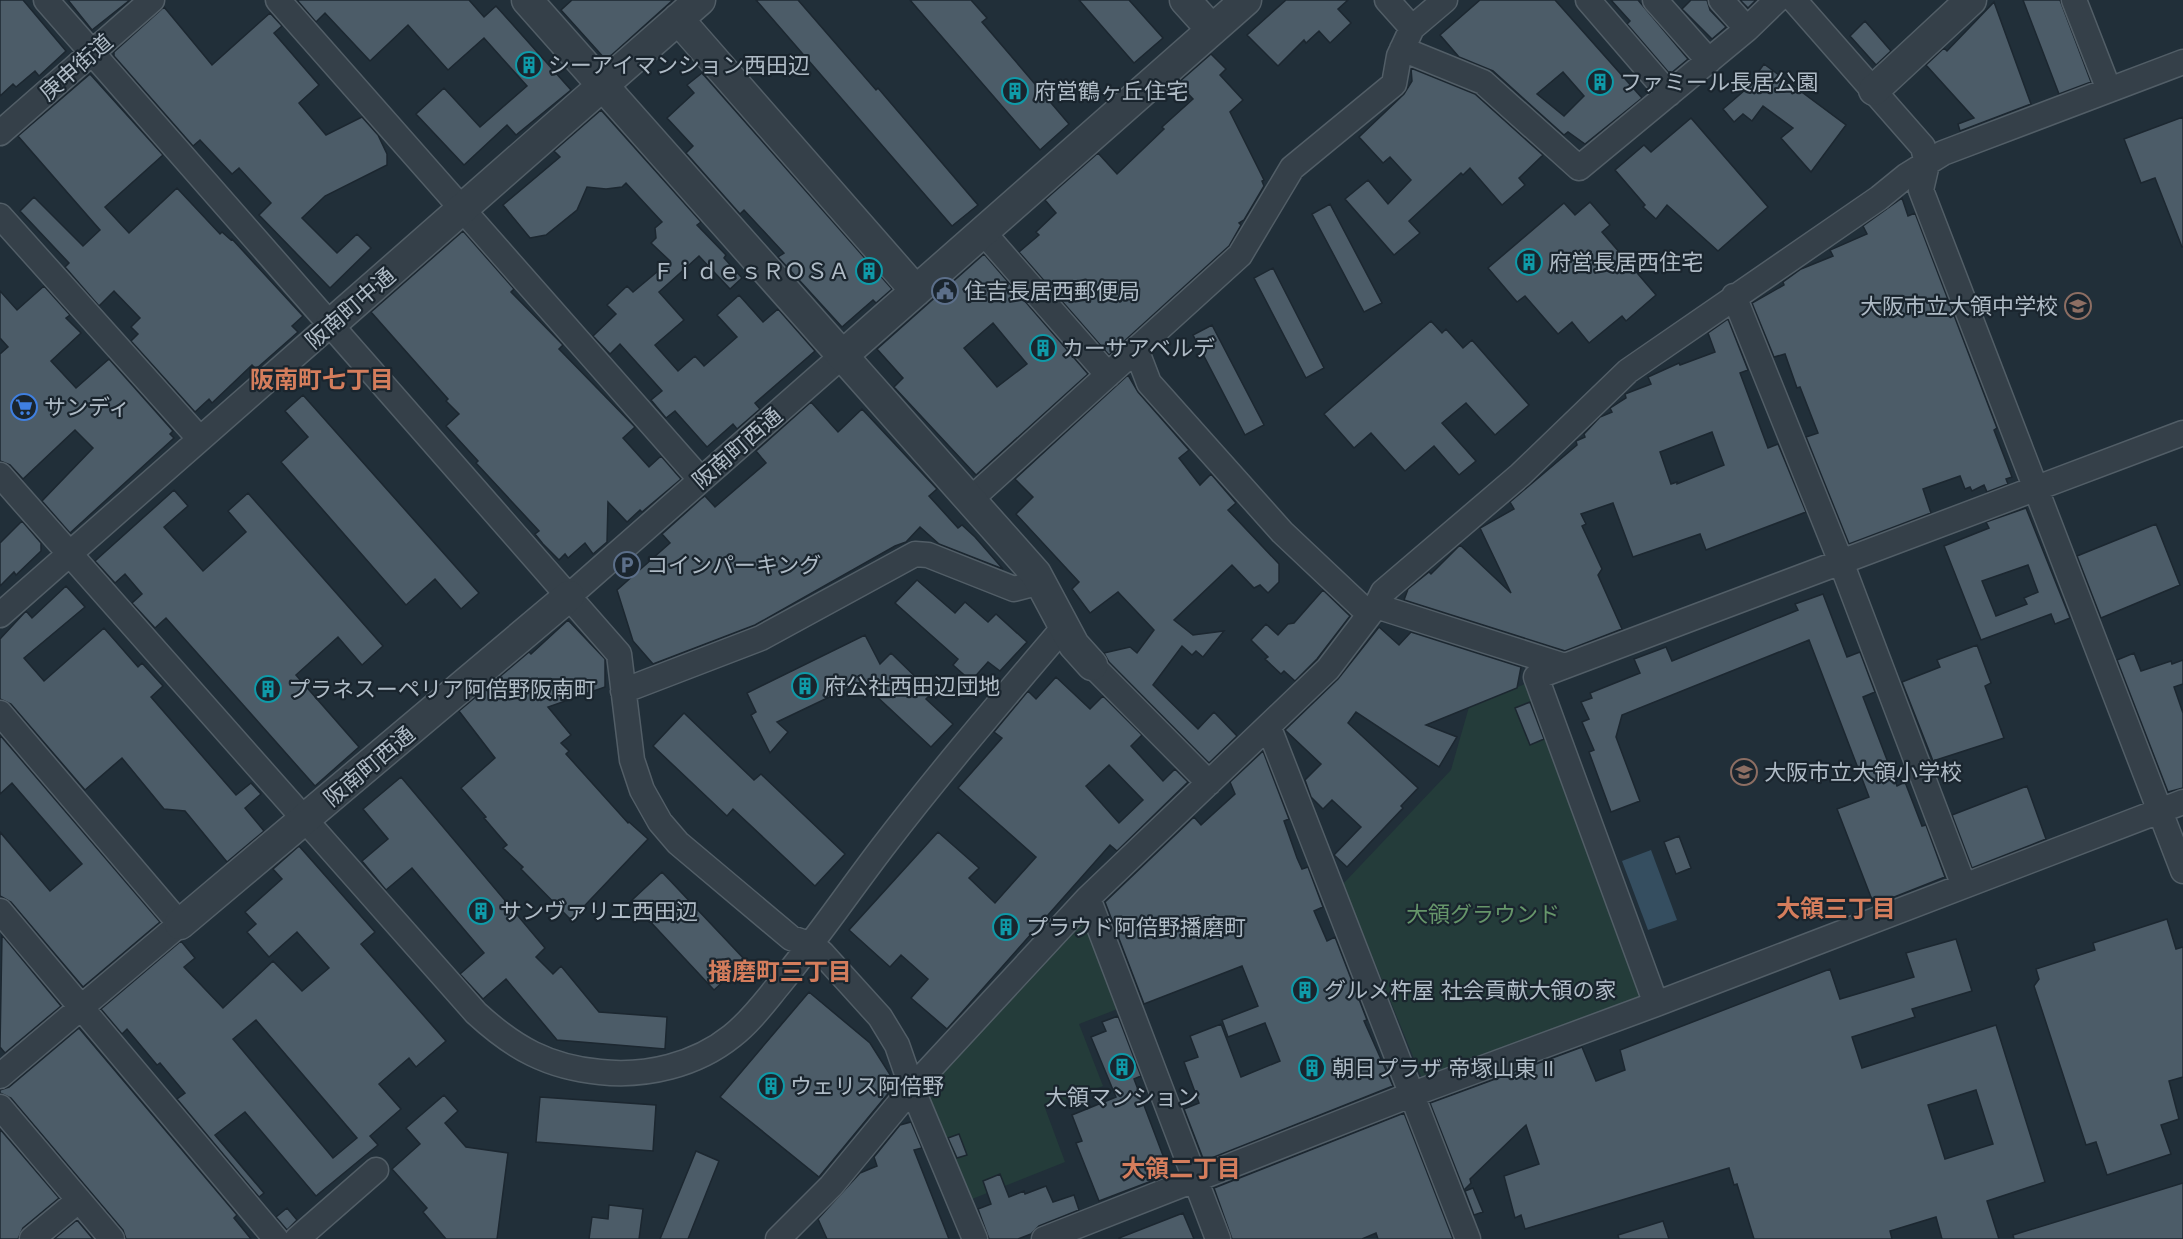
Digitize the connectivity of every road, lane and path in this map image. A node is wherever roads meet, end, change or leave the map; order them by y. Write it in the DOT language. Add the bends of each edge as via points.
graph roads {
  1 [pos="46,0"];
  2 [pos="152,0"];
  3 [pos="278,0"];
  4 [pos="527,0"];
  5 [pos="700,0"];
  6 [pos="1185,0"];
  7 [pos="1245,0"];
  8 [pos="1387,0"];
  9 [pos="1445,0"];
  10 [pos="1588,0"];
  11 [pos="1655,0"];
  12 [pos="1721,0"];
  13 [pos="1777,0"];
  14 [pos="1794,0"];
  15 [pos="1971,0"];
  16 [pos="2074,0"];
  17 [pos="678,19"];
  18 [pos="1747,29"];
  19 [pos="1212,30"];
  20 [pos="1407,38"];
  21 [pos="92,52"];
  22 [pos="1709,61"];
  23 [pos="2183,63"];
  24 [pos="602,86"];
  25 [pos="1874,90"];
  26 [pos="2109,90"];
  27 [pos="1669,94"];
  28 [pos="0,133"];
  29 [pos="1927,164"];
  30 [pos="462,211"];
  31 [pos="0,216"];
  32 [pos="982,232"];
  33 [pos="916,291"];
  34 [pos="1734,296"];
  35 [pos="331,324"];
  36 [pos="1136,350"];
  37 [pos="842,356"];
  38 [pos="1107,375"];
  39 [pos="2183,434"];
  40 [pos="199,438"];
  41 [pos="0,475"];
  42 [pos="701,480"];
  43 [pos="2034,489"];
  44 [pos="970,500"];
  45 [pos="69,553"];
  46 [pos="1841,562"];
  47 [pos="1041,582"];
  48 [pos="569,596"];
  49 [pos="1372,610"];
  50 [pos="0,615"];
  51 [pos="1064,627"];
  52 [pos="1092,665"];
  53 [pos="1565,666"];
  54 [pos="623,691"];
  55 [pos="0,713"];
  56 [pos="1269,728"];
  57 [pos="1209,783"];
  58 [pos="2172,806"];
  59 [pos="304,821"];
  60 [pos="2183,871"];
  61 [pos="1964,886"];
  62 [pos="1088,898"];
  63 [pos="0,911"];
  64 [pos="180,924"];
  65 [pos="812,945"];
  66 [pos="1656,1004"];
  67 [pos="81,1007"];
  68 [pos="0,1076"];
  69 [pos="912,1088"];
  70 [pos="1413,1094"];
  71 [pos="0,1107"];
  72 [pos="376,1170"];
  73 [pos="1194,1178"];
  74 [pos="79,1200"];
  75 [pos="32,1239"];
  76 [pos="112,1239"];
  77 [pos="276,1239"];
  78 [pos="297,1239"];
  79 [pos="778,1239"];
  80 [pos="975,1239"];
  81 [pos="1044,1239"];
  82 [pos="1218,1239"];
  83 [pos="1468,1239"];
  1 -- 21 [label="street"];
  2 -- 21 [label="street, 庚申街道"];
  3 -- 30 [label="street"];
  4 -- 24 [label="street"];
  5 -- 17 [label="street, 阪南町中通"];
  6 -- 19 [label="street"];
  7 -- 19 [label="street"];
  8 -- 20 [label="street"];
  9 -- 20 [label="street"];
  10 -- 27 [label="street"];
  11 -- 22 [label="street"];
  12 -- 18 [label="street"];
  13 -- 18 [label="street"];
  14 -- 25 [label="street"];
  15 -- 25 [label="street"];
  16 -- 26 [label="street"];
  17 -- 24 [label="street, 阪南町中通"];
  17 -- 33 [label="street"];
  18 -- 22 [label="street"];
  19 -- 32 [label="street"];
  20 -- 27 [label="street" via="1483,82 1579,168"];
  20 -- 36 [label="street" via="1394,84 1292,168 1240,255"];
  21 -- 28 [label="street, 庚申街道"];
  21 -- 35 [label="street"];
  22 -- 27 [label="street"];
  23 -- 26 [label="street"];
  24 -- 30 [label="street, 阪南町中通"];
  24 -- 37 [label="street"];
  25 -- 29 [label="street" via="1923,147"];
  26 -- 29 [label="street" via="1943,153"];
  29 -- 34 [label="street"];
  29 -- 43 [label="street" via="1921,190"];
  30 -- 35 [label="street, 阪南町中通"];
  30 -- 42 [label="street"];
  31 -- 40 [label="street"];
  32 -- 33 [label="street"];
  32 -- 38 [label="street"];
  33 -- 37 [label="street"];
  34 -- 46 [label="street"];
  34 -- 49 [label="street" via="1608,388 1520,475 1383,592"];
  35 -- 40 [label="street, 阪南町中通"];
  35 -- 48 [label="street"];
  36 -- 38 [label="street"];
  36 -- 49 [label="street" via="1149,382 1282,532"];
  37 -- 42 [label="street, 阪南町西通"];
  37 -- 44 [label="street"];
  38 -- 44 [label="street"];
  39 -- 43 [label="street"];
  40 -- 45 [label="street, 阪南町中通"];
  41 -- 45 [label="street"];
  42 -- 48 [label="street, 阪南町西通"];
  43 -- 46 [label="street"];
  43 -- 58 [label="street"];
  44 -- 47 [label="street"];
  45 -- 50 [label="street, 阪南町中通"];
  45 -- 59 [label="street"];
  46 -- 53 [label="street"];
  46 -- 61 [label="street"];
  47 -- 51 [label="street"];
  47 -- 54 [label="street" via="1014,589 928,555 915,554 761,638"];
  48 -- 54 [label="street" via="619,654"];
  48 -- 59 [label="street, 阪南町西通"];
  49 -- 53 [label="street"];
  49 -- 56 [label="street" via="1328,669"];
  51 -- 52 [label="street"];
  51 -- 65 [label="street" via="968,738"];
  52 -- 57 [label="street"];
  53 -- 66 [label="street" via="1536,677"];
  54 -- 65 [label="street" via="632,760 642,790 660,822 678,843 791,938"];
  55 -- 64 [label="street"];
  56 -- 57 [label="street"];
  56 -- 70 [label="street"];
  57 -- 62 [label="street"];
  58 -- 60 [label="street"];
  58 -- 61 [label="street"];
  59 -- 64 [label="street, 阪南町西通"];
  59 -- 65 [label="street" via="483,1020 543,1060 572,1070 638,1074 703,1054 732,1036 755,1014"];
  61 -- 66 [label="street"];
  62 -- 69 [label="street"];
  62 -- 73 [label="street"];
  63 -- 67 [label="street"];
  64 -- 67 [label="street, 阪南町西通"];
  65 -- 69 [label="street" via="880,1017 897,1045"];
  66 -- 70 [label="street"];
  67 -- 68 [label="street, 阪南町西通"];
  67 -- 77 [label="street"];
  69 -- 79 [label="street" via="831,1186"];
  69 -- 80 [label="street"];
  70 -- 73 [label="street"];
  70 -- 83 [label="street"];
  71 -- 74 [label="street"];
  72 -- 78 [label="street"];
  73 -- 81 [label="street"];
  73 -- 82 [label="street"];
  74 -- 75 [label="street"];
  74 -- 76 [label="street"];
}
